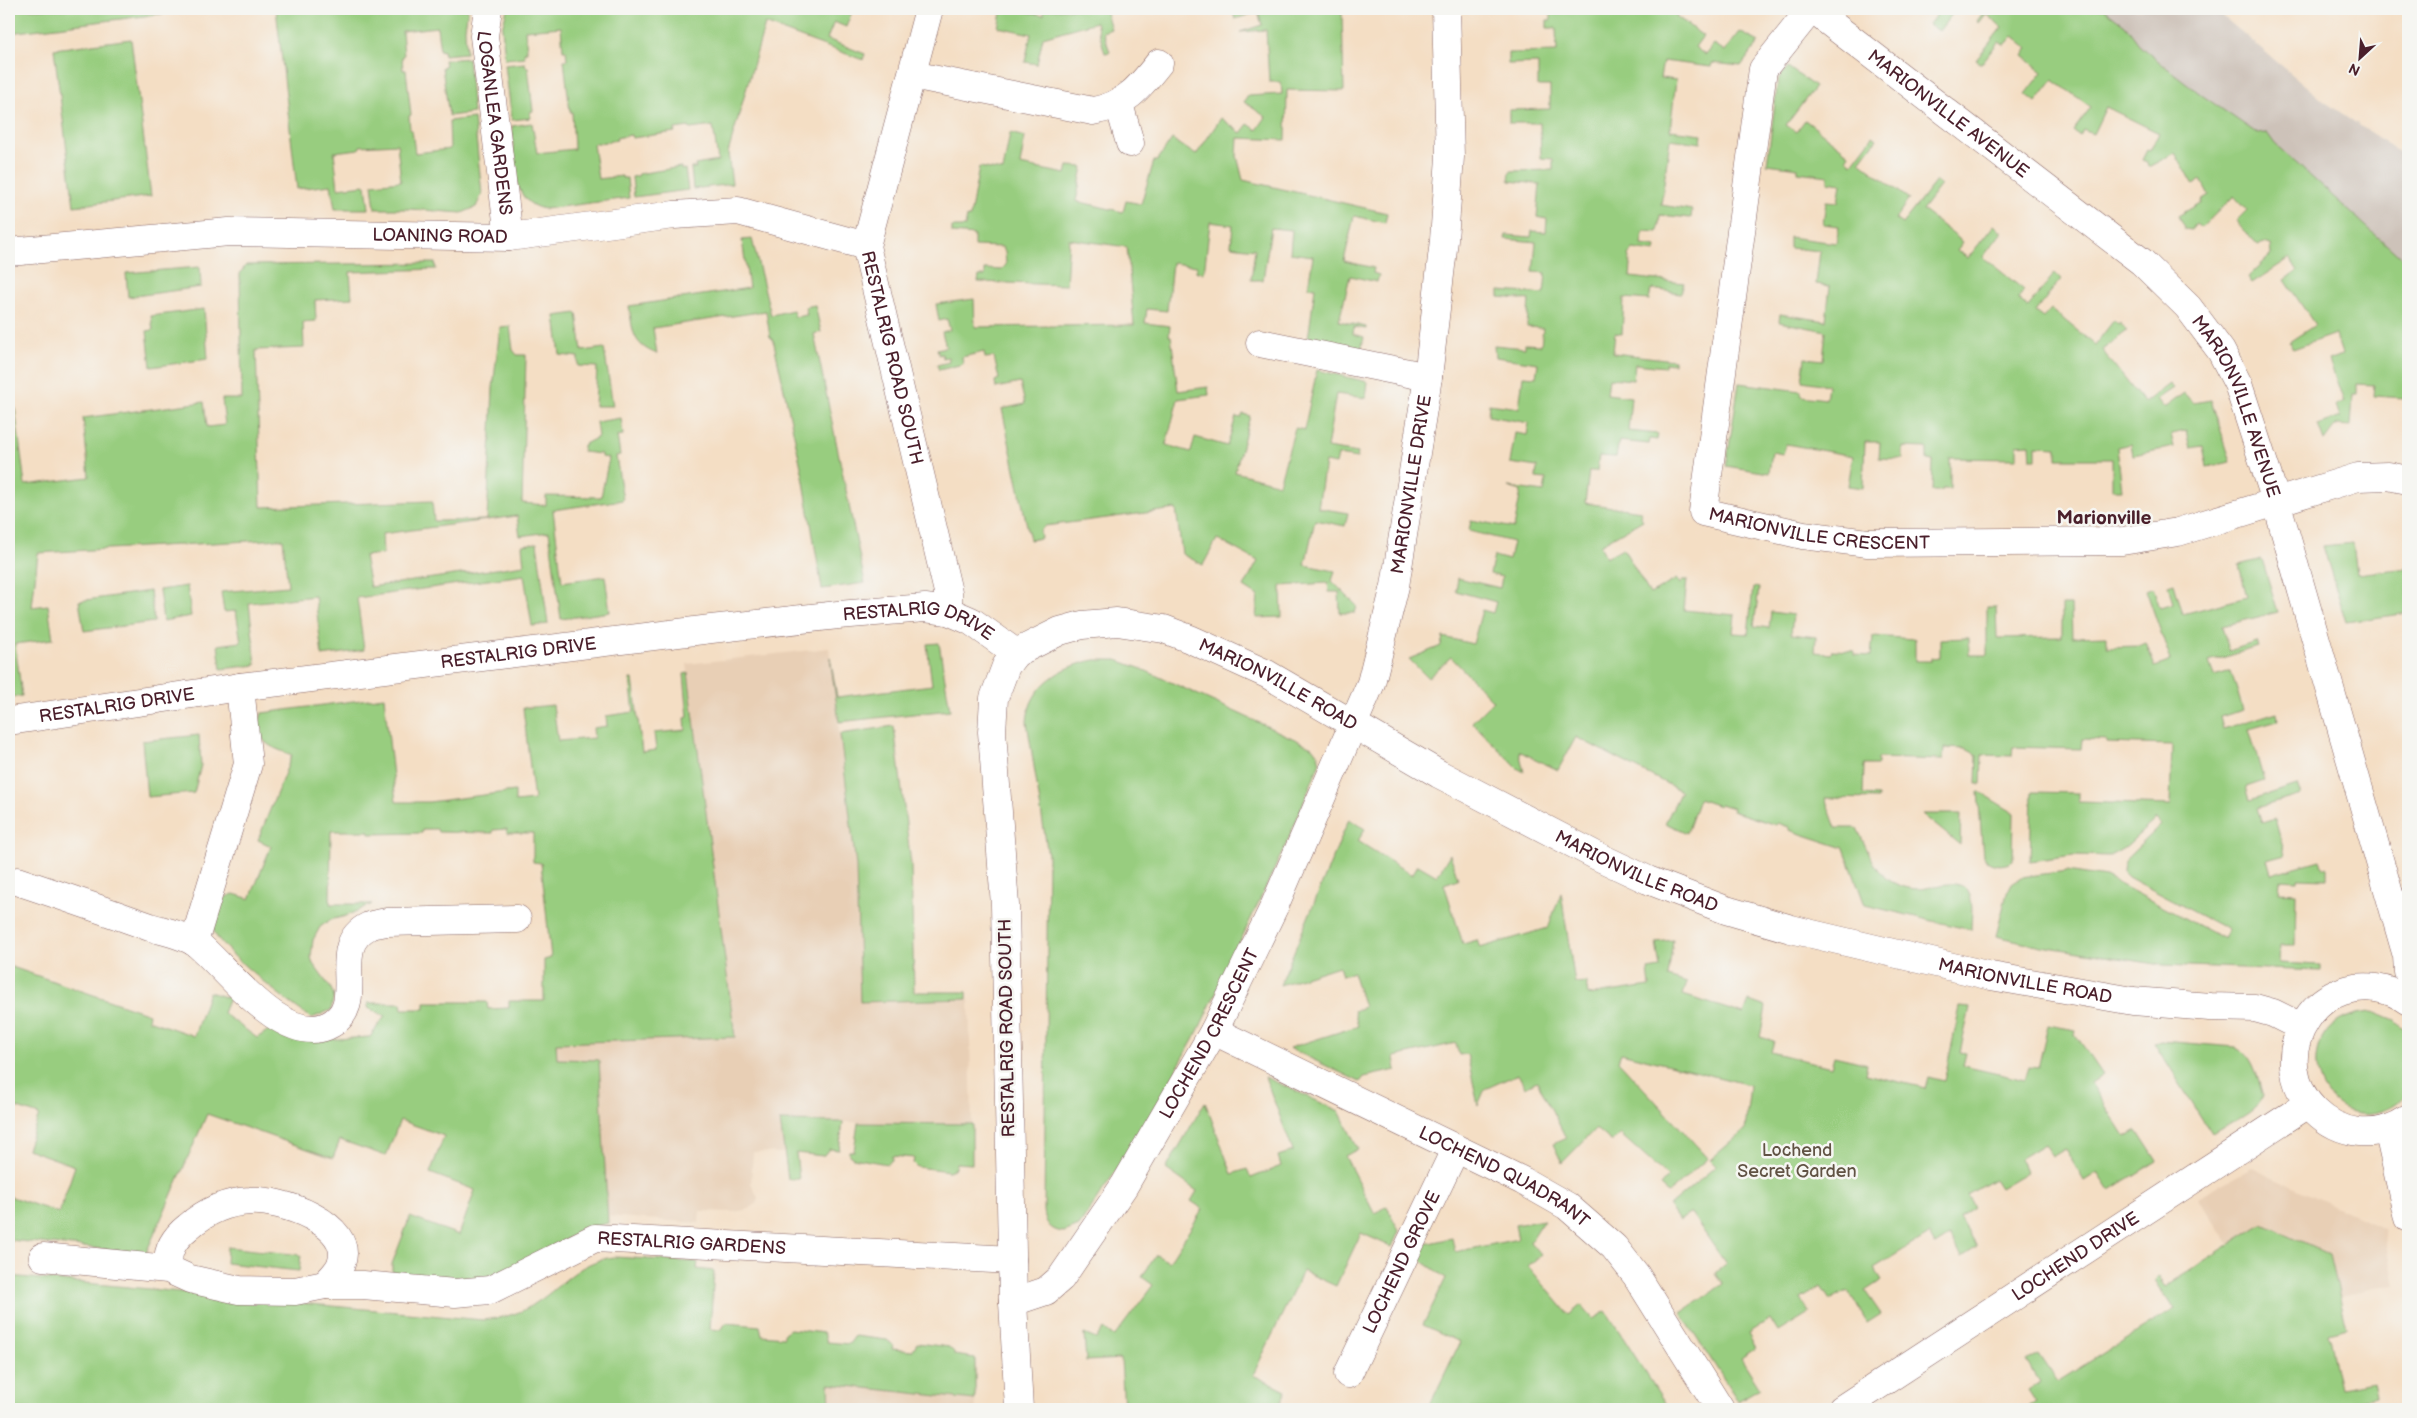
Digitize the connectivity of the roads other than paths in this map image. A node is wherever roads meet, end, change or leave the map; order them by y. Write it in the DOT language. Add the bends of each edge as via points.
graph roads {
  1 [pos="488,9"];
  2 [pos="929,9"];
  3 [pos="1446,9"];
  4 [pos="1811,9"];
  5 [pos="1159,63"];
  6 [pos="912,76"];
  7 [pos="1119,104"];
  8 [pos="1130,143"];
  9 [pos="509,238"];
  10 [pos="866,246"];
  11 [pos="9,252"];
  12 [pos="1260,343"];
  13 [pos="1428,377"];
  14 [pos="2408,480"];
  15 [pos="2276,501"];
  16 [pos="948,611"];
  17 [pos="1016,653"];
  18 [pos="240,687"];
  19 [pos="9,721"];
  20 [pos="1354,725"];
  21 [pos="17,881"];
  22 [pos="517,919"];
  23 [pos="194,942"];
  24 [pos="2407,986"];
  25 [pos="2301,1027"];
  26 [pos="1214,1031"];
  27 [pos="2308,1104"];
  28 [pos="2398,1124"];
  29 [pos="1455,1150"];
  30 [pos="2408,1218"];
  31 [pos="43,1257"];
  32 [pos="1012,1260"];
  33 [pos="168,1269"];
  34 [pos="325,1285"];
  35 [pos="1013,1302"];
  36 [pos="1348,1374"];
  37 [pos="1019,1409"];
  38 [pos="1720,1409"];
  39 [pos="1842,1409"];
  1 -- 9 [label="street, LOGANLEA GARDENS" via="484,36"];
  2 -- 6 [label="street, RESTALRIG ROAD SOUTH"];
  3 -- 13 [label="street, MARIONVILLE DRIVE" via="1450,157"];
  4 -- 15 [label="street, MARIONVILLE AVENUE" via="2127,250 2188,307 2220,351 2238,384"];
  4 -- 15 [label="street, MARIONVILLE CRESCENT" via="1763,69 1703,512 1803,535 1868,543 2107,541 2178,532"];
  5 -- 7 [label="street" via="1136,91"];
  6 -- 7 [label="street" via="1088,110"];
  6 -- 10 [label="street, RESTALRIG ROAD SOUTH"];
  7 -- 8 [label="street"];
  9 -- 10 [label="street, LOANING ROAD" via="674,215 738,211"];
  9 -- 11 [label="street, LOANING ROAD" via="229,232"];
  10 -- 16 [label="street, RESTALRIG ROAD SOUTH" via="948,592"];
  12 -- 13 [label="street"];
  13 -- 20 [label="street, MARIONVILLE DRIVE" via="1395,586 1378,659"];
  14 -- 15 [label="street" via="2358,477"];
  15 -- 24 [label="street, MARIONVILLE AVENUE" via="2404,947"];
  16 -- 17 [label="street, RESTALRIG DRIVE" via="971,621"];
  16 -- 18 [label="street, RESTALRIG DRIVE" via="925,608 838,615"];
  17 -- 20 [label="street, MARIONVILLE ROAD" via="1042,638 1082,625 1117,622 1143,625 1190,639 1267,674"];
  17 -- 32 [label="street, RESTALRIG ROAD SOUTH" via="1006,666 994,698 992,732 1005,905"];
  18 -- 19 [label="street, RESTALRIG DRIVE"];
  18 -- 23 [label="street" via="248,764"];
  20 -- 25 [label="street, MARIONVILLE ROAD" via="1439,774 1597,856 1726,910 1991,976 2133,1001 2255,1008"];
  20 -- 26 [label="street, LOCHEND CRESCENT" via="1274,907"];
  21 -- 23 [label="street"];
  22 -- 23 [label="street" via="387,922 368,926 356,937 349,950 349,1001 344,1013 334,1023 322,1028 295,1026 281,1021"];
  24 -- 25 [label="street" via="2386,990 2353,988 2337,993 2310,1013"];
  25 -- 27 [label="street" via="2295,1046 2294,1066 2298,1086"];
  26 -- 29 [label="street, LOCHEND QUADRANT"];
  26 -- 35 [label="street, LOCHEND CRESCENT" via="1124,1186 1061,1278 1046,1291"];
  27 -- 28 [label="street" via="2330,1123 2344,1129 2359,1132"];
  27 -- 39 [label="street, LOCHEND DRIVE"];
  28 -- 30 [label="street"];
  29 -- 36 [label="street, LOCHEND GROVE"];
  29 -- 38 [label="street, LOCHEND QUADRANT" via="1523,1181 1567,1206 1603,1236 1636,1275"];
  31 -- 33 [label="street, RESTALRIG GARDENS"];
  32 -- 34 [label="street, RESTALRIG GARDENS" via="595,1238 490,1290 455,1293"];
  32 -- 35 [label="street, RESTALRIG ROAD SOUTH"];
  33 -- 34 [label="street, RESTALRIG GARDENS" via="190,1279 239,1290 295,1291"];
  33 -- 34 [label="street" via="172,1243 204,1215 236,1203 272,1202 302,1211 336,1234 343,1248 343,1257 338,1270"];
  35 -- 37 [label="street, RESTALRIG ROAD SOUTH"];
}
